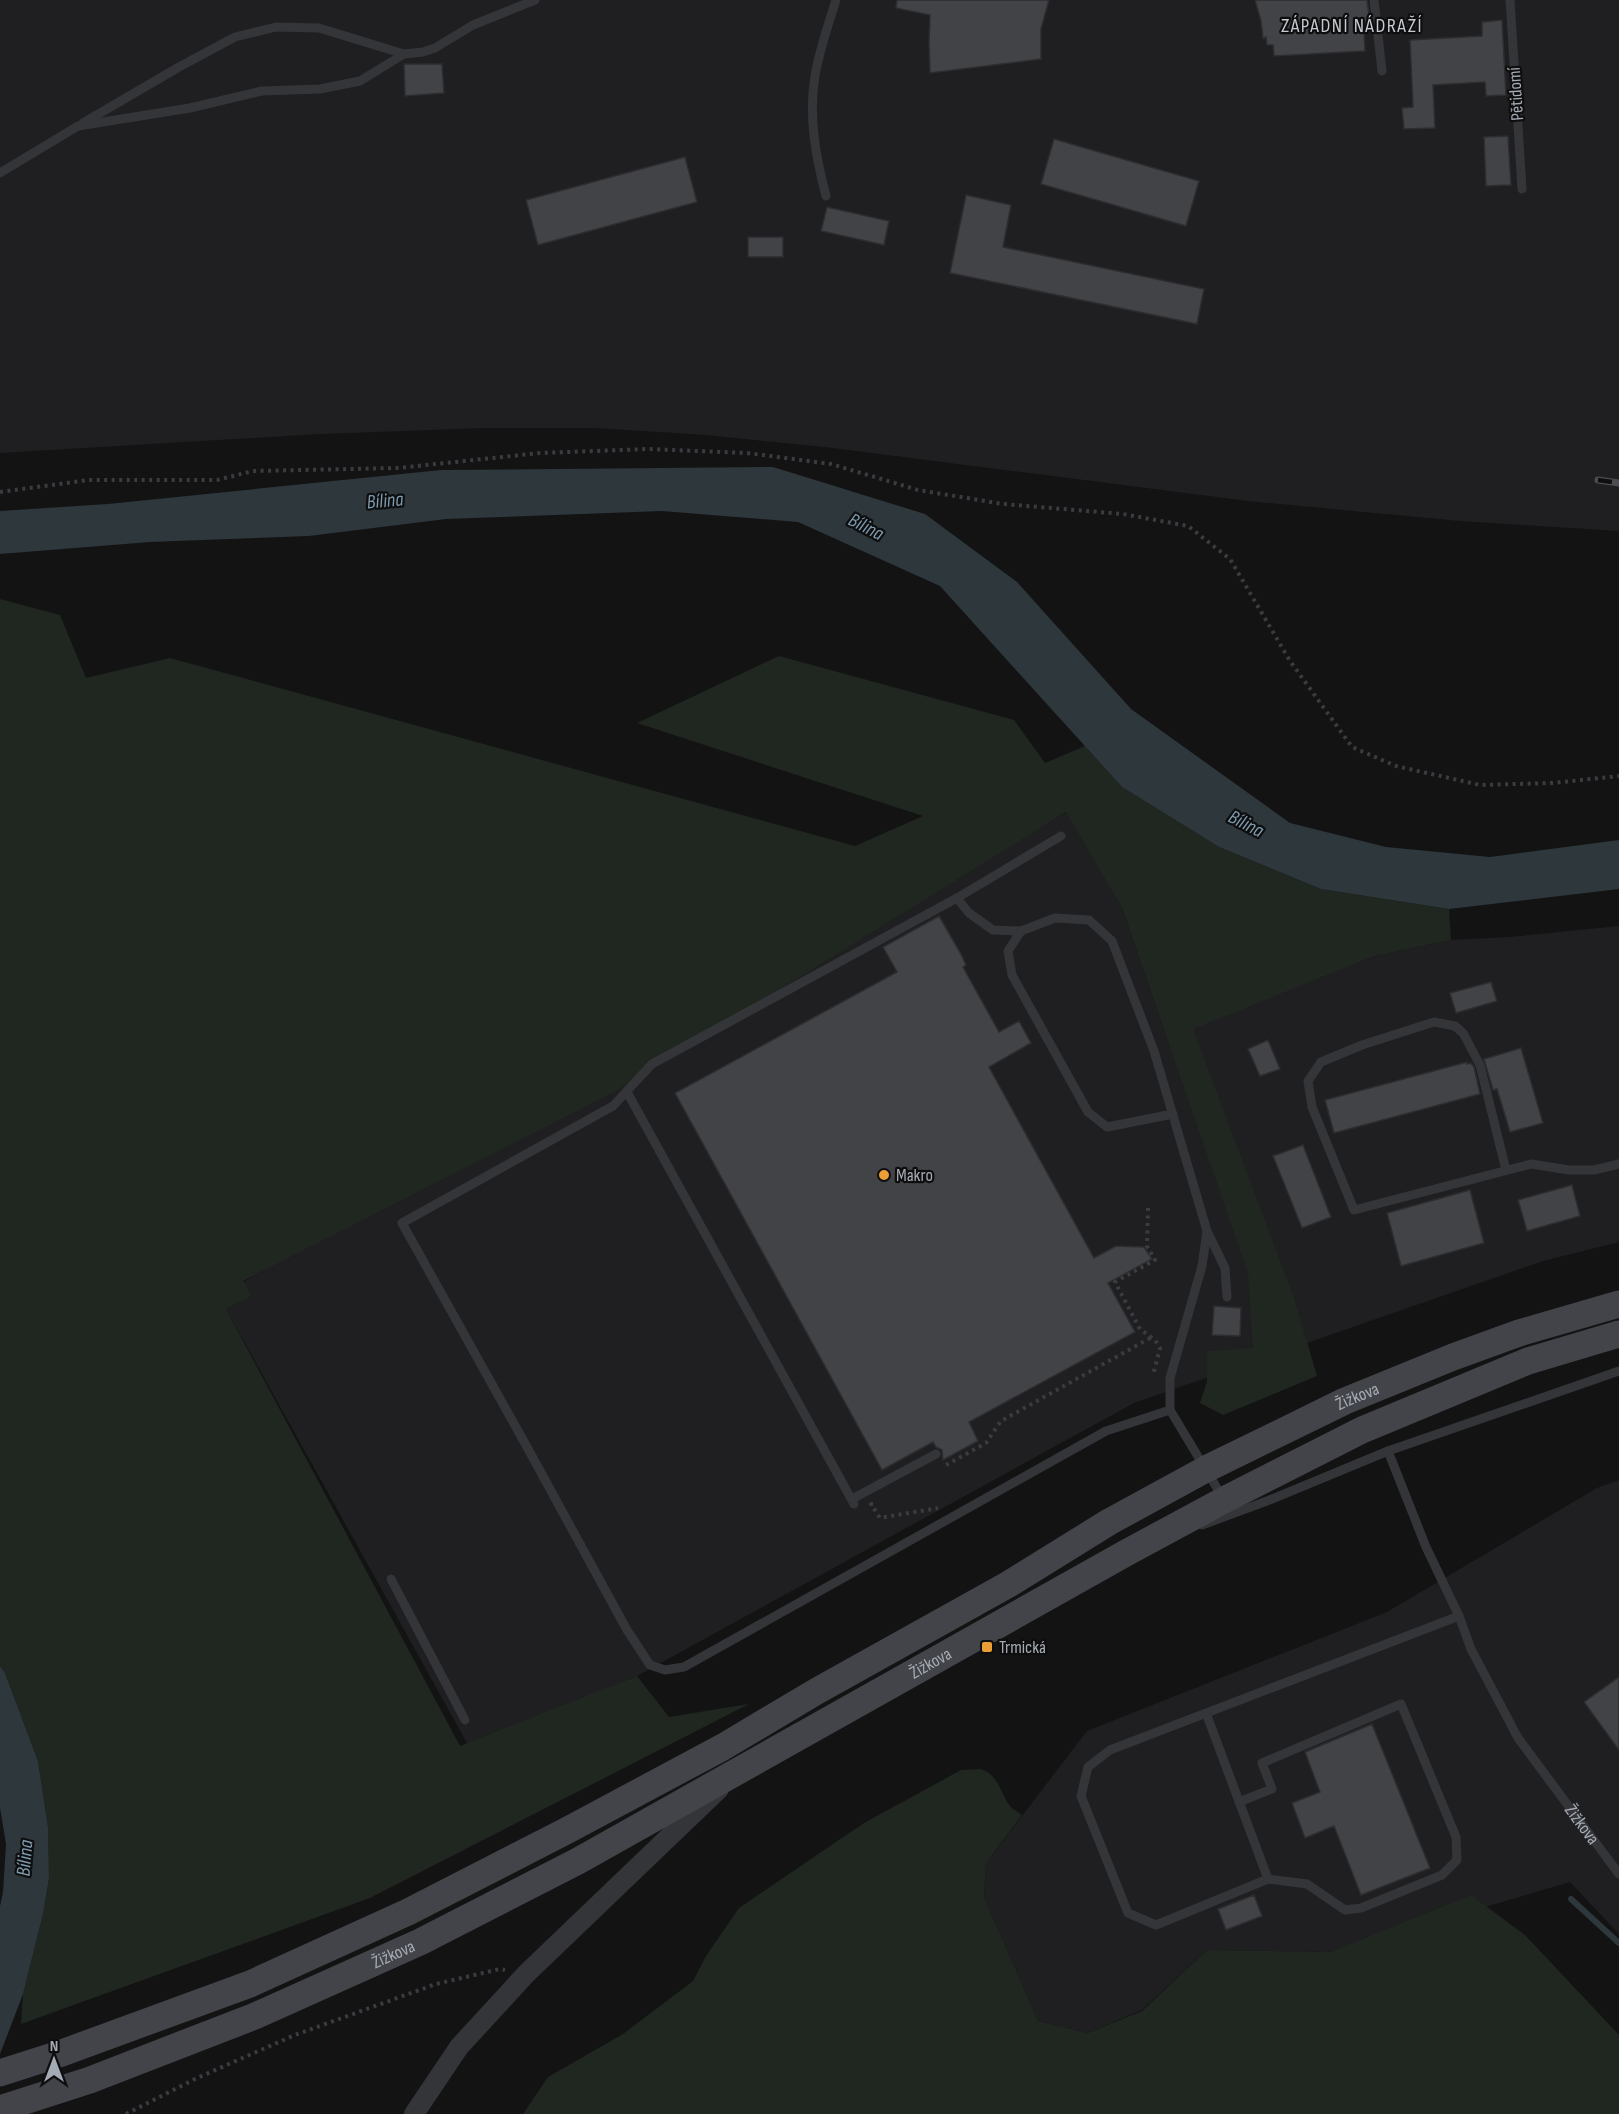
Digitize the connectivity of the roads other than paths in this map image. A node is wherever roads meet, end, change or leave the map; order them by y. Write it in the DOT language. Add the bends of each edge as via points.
graph roads {
  1 [pos="535,0"];
  2 [pos="836,0"];
  3 [pos="1374,0"];
  4 [pos="1510,0"];
  5 [pos="404,54"];
  6 [pos="1382,71"];
  7 [pos="78,126"];
  8 [pos="0,173"];
  9 [pos="1522,189"];
  10 [pos="826,196"];
  11 [pos="1061,836"];
  12 [pos="957,898"];
  13 [pos="1021,932"];
  14 [pos="627,1092"];
  15 [pos="1173,1114"];
  16 [pos="1619,1164"];
  17 [pos="1506,1170"];
  18 [pos="1207,1231"];
  19 [pos="1227,1297"];
  20 [pos="1619,1304"];
  21 [pos="1619,1334"];
  22 [pos="1619,1371"];
  23 [pos="1170,1410"];
  24 [pos="1388,1451"];
  25 [pos="936,1454"];
  26 [pos="1206,1469"];
  27 [pos="1224,1500"];
  28 [pos="1126,1553"];
  29 [pos="391,1579"];
  30 [pos="1459,1616"];
  31 [pos="1206,1713"];
  32 [pos="465,1720"];
  33 [pos="734,1774"];
  34 [pos="1239,1802"];
  35 [pos="1619,1874"];
  36 [pos="1268,1879"];
  37 [pos="0,2073"];
  38 [pos="0,2109"];
  39 [pos="414,2114"];
  1 -- 5 [label="lane" via="488,18 435,48"];
  2 -- 10 [label="lane" via="815,76 813,102 815,147"];
  3 -- 6 [label="lane"];
  4 -- 9 [label="lane, Pětidomí"];
  5 -- 7 [label="lane" via="360,81 320,89 262,91 190,108"];
  5 -- 7 [label="lane" via="319,28 276,27 235,37"];
  7 -- 8 [label="lane"];
  11 -- 12 [label="lane"];
  12 -- 13 [label="lane" via="969,913 993,930"];
  12 -- 14 [label="lane" via="652,1064"];
  13 -- 15 [label="lane" via="1054,918 1089,920 1112,941 1154,1051"];
  13 -- 15 [label="lane" via="1008,951 1012,975 1088,1112 1107,1127"];
  14 -- 23 [label="lane" via="613,1106 402,1223 621,1621 650,1665 665,1671 684,1667 1106,1431"];
  14 -- 25 [label="lane" via="853,1501"];
  15 -- 18 [label="lane"];
  16 -- 17 [label="lane" via="1594,1170 1531,1164"];
  17 -- 17 [label="lane" via="1354,1210 1312,1107 1308,1081 1322,1062 1362,1045 1434,1022 1455,1026 1480,1065"];
  18 -- 19 [label="lane" via="1226,1268"];
  18 -- 23 [label="lane" via="1202,1266 1170,1378"];
  20 -- 26 [label="main road, Žižkova" via="1453,1357 1345,1401"];
  21 -- 27 [label="main road, Žižkova" via="1528,1361 1466,1385 1362,1430"];
  22 -- 24 [label="lane, Žižkova"];
  23 -- 26 [label="lane"];
  24 -- 28 [label="lane, Žižkova" via="1268,1501"];
  24 -- 30 [label="lane, Žižkova" via="1426,1547"];
  26 -- 27 [label="lane"];
  26 -- 37 [label="main road, Žižkova" via="723,1747 440,1896 250,1984"];
  27 -- 28 [label="main road, Žižkova"];
  28 -- 33 [label="main road, Žižkova"];
  29 -- 32 [label="lane"];
  30 -- 31 [label="lane"];
  30 -- 35 [label="lane, Žižkova" via="1471,1649 1518,1738"];
  31 -- 34 [label="lane"];
  31 -- 36 [label="lane" via="1110,1750 1088,1767 1081,1796 1128,1913 1156,1925"];
  33 -- 38 [label="main road, Žižkova" via="578,1861 420,1942 255,2016 90,2080"];
  33 -- 39 [label="street, Žižkova" via="526,1974 459,2047"];
  34 -- 36 [label="lane"];
  34 -- 36 [label="lane" via="1272,1789 1262,1764 1401,1704 1456,1837 1457,1860 1442,1875 1361,1908 1345,1910 1307,1884"];
}
